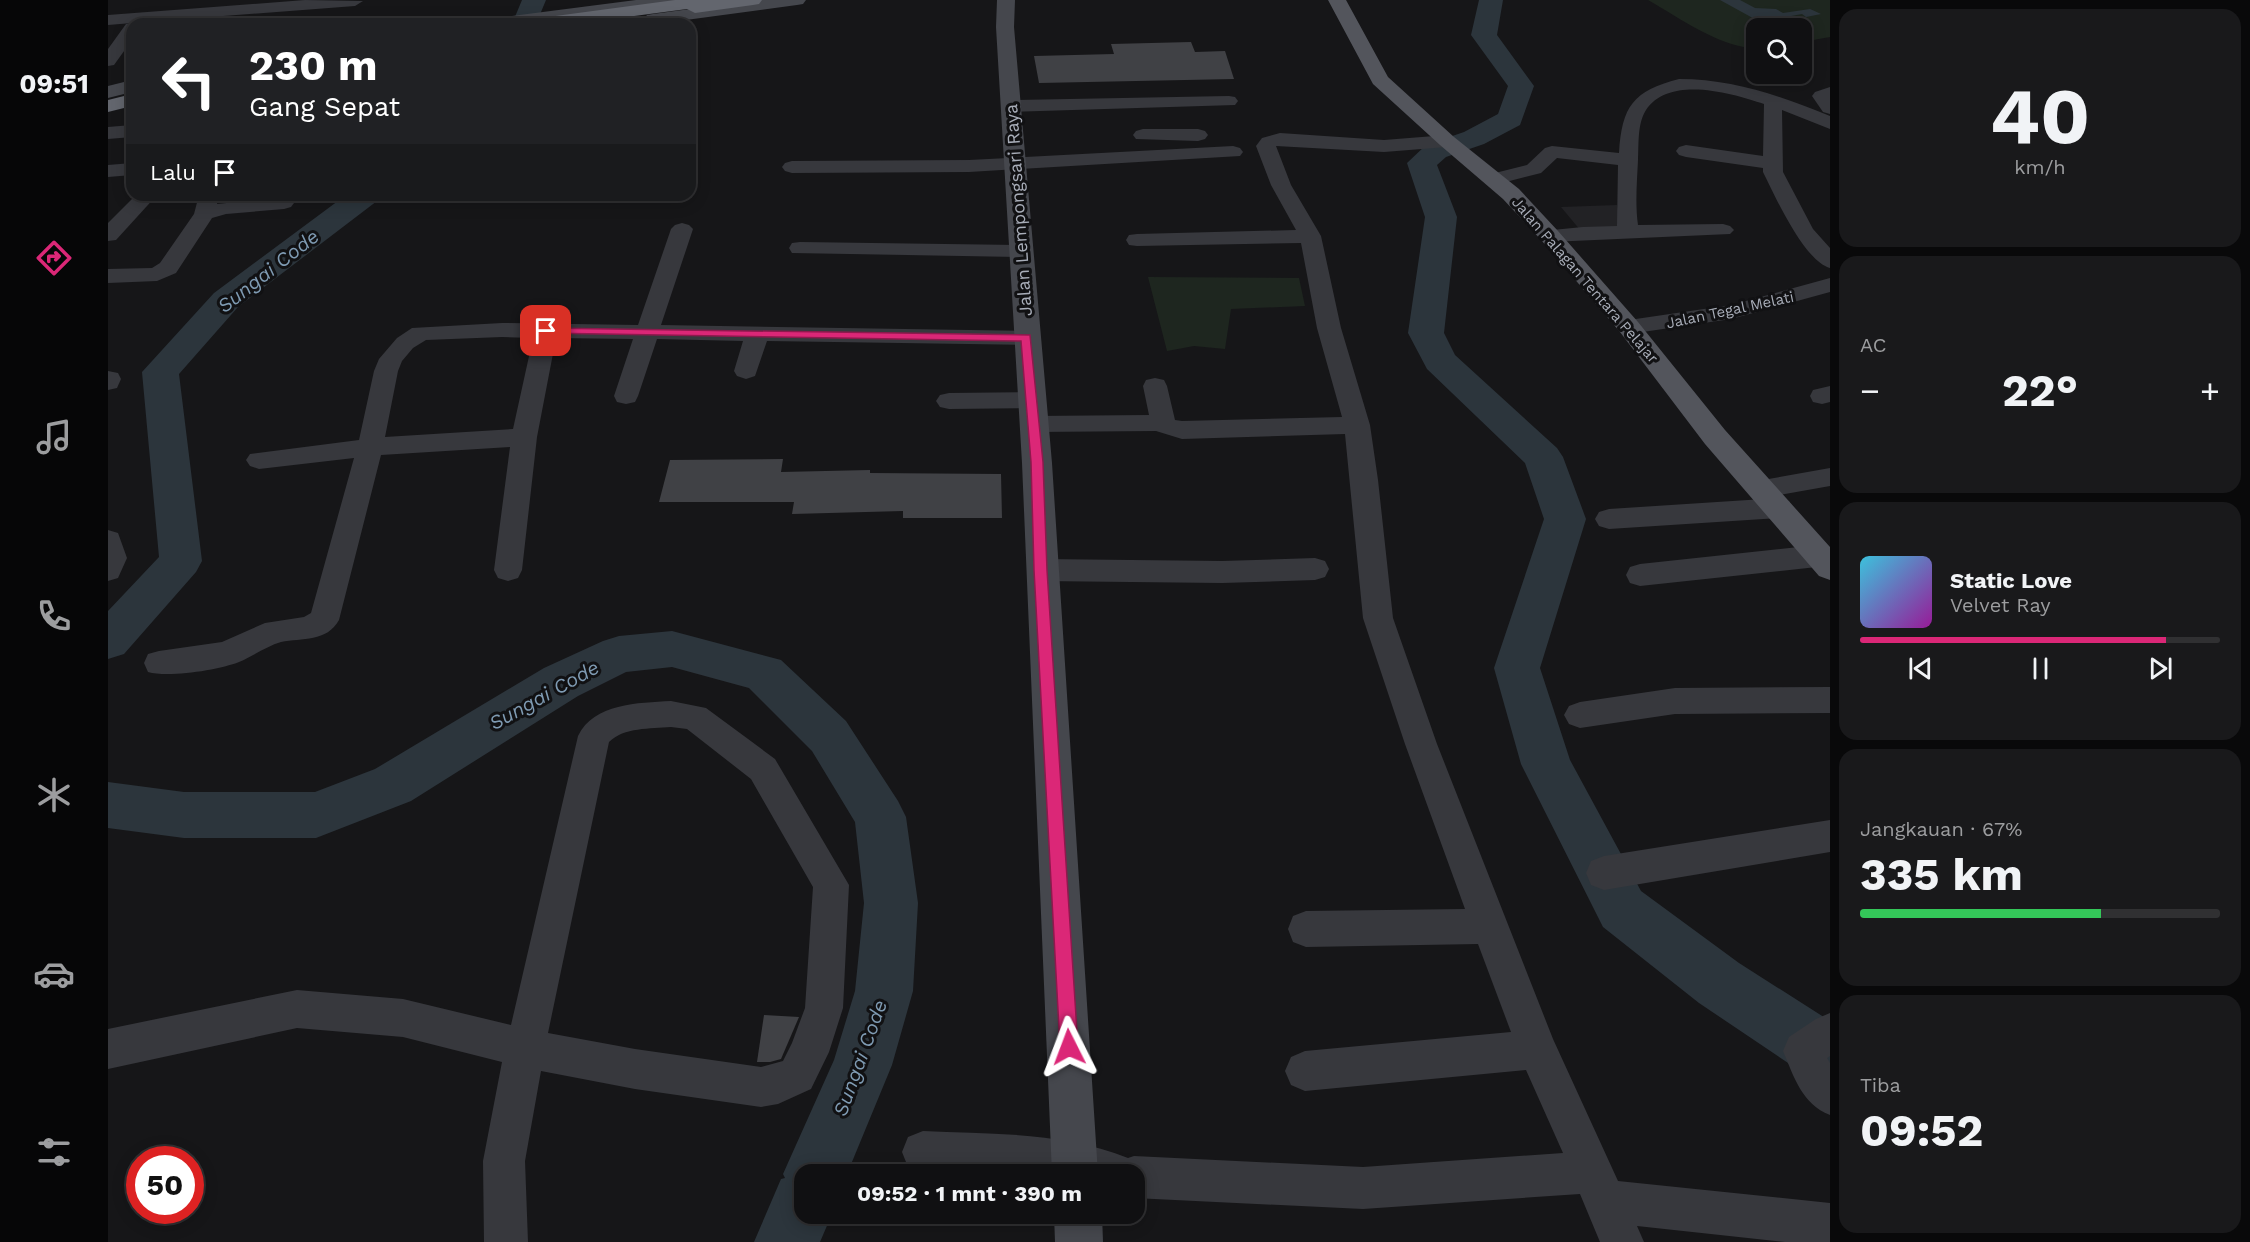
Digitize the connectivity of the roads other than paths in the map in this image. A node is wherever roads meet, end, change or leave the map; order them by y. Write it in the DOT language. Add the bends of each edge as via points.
graph roads {
  1 [pos="135,0"];
  2 [pos="678,0"];
  3 [pos="715,0"];
  4 [pos="753,0"];
  5 [pos="797,0"];
  6 [pos="1006,0"];
  7 [pos="1337,0"];
  8 [pos="275,3"];
  9 [pos="355,4"];
  10 [pos="231,11"];
  11 [pos="575,17"];
  12 [pos="128,18"];
  13 [pos="165,18"];
  14 [pos="559,18"];
  15 [pos="658,18"];
  16 [pos="126,24"];
  17 [pos="108,61"];
  18 [pos="126,88"];
  19 [pos="108,92"];
  20 [pos="1830,92"];
  21 [pos="126,96"];
  22 [pos="108,100"];
  23 [pos="1773,100"];
  24 [pos="1229,101"];
  25 [pos="126,103"];
  26 [pos="126,104"];
  27 [pos="108,106"];
  28 [pos="1011,106"];
  29 [pos="1830,108"];
  30 [pos="108,110"];
  31 [pos="1830,123"];
  32 [pos="126,132"];
  33 [pos="108,133"];
  34 [pos="1143,135"];
  35 [pos="1248,142"];
  36 [pos="1450,144"];
  37 [pos="1686,150"];
  38 [pos="1628,160"];
  39 [pos="1016,163"];
  40 [pos="1773,163"];
  41 [pos="792,168"];
  42 [pos="126,170"];
  43 [pos="108,171"];
  44 [pos="1494,179"];
  45 [pos="141,201"];
  46 [pos="284,203"];
  47 [pos="207,204"];
  48 [pos="682,229"];
  49 [pos="1723,230"];
  50 [pos="1628,231"];
  51 [pos="108,236"];
  52 [pos="1310,236"];
  53 [pos="1550,236"];
  54 [pos="1137,240"];
  55 [pos="800,248"];
  56 [pos="1022,251"];
  57 [pos="1830,261"];
  58 [pos="108,276"];
  59 [pos="1830,285"];
  60 [pos="1629,327"];
  61 [pos="546,331"];
  62 [pos="649,332"];
  63 [pos="757,336"];
  64 [pos="1027,338"];
  65 [pos="746,371"];
  66 [pos="1155,386"];
  67 [pos="626,396"];
  68 [pos="950,401"];
  69 [pos="1033,412"];
  70 [pos="1163,423"];
  71 [pos="1357,425"];
  72 [pos="524,437"];
  73 [pos="370,447"];
  74 [pos="259,460"];
  75 [pos="1830,477"];
  76 [pos="1771,499"];
  77 [pos="1609,519"];
  78 [pos="108,540"];
  79 [pos="1824,562"];
  80 [pos="1315,569"];
  81 [pos="108,570"];
  82 [pos="508,570"];
  83 [pos="1041,570"];
  84 [pos="1640,575"];
  85 [pos="159,663"];
  86 [pos="1830,700"];
  87 [pos="1580,715"];
  88 [pos="1830,836"];
  89 [pos="1604,873"];
  90 [pos="1490,926"];
  91 [pos="1306,929"];
  92 [pos="1820,1039"];
  93 [pos="108,1048"];
  94 [pos="525,1048"];
  95 [pos="1537,1049"];
  96 [pos="1305,1071"];
  97 [pos="1830,1095"];
  98 [pos="923,1152"];
  99 [pos="1064,1164"];
  100 [pos="1075,1164"];
  101 [pos="1145,1178"];
  102 [pos="1598,1187"];
  103 [pos="1078,1224"];
  104 [pos="1830,1225"];
  105 [pos="506,1242"];
  106 [pos="1079,1242"];
  107 [pos="1622,1242"];
  1 -- 12 [label="street"];
  2 -- 11 [label="main road"];
  3 -- 11 [label="highway"];
  4 -- 11 [label="highway"];
  5 -- 15 [label="main road"];
  6 -- 28 [label="main road, Jalan Lempongsari Raya"];
  7 -- 36 [label="main road, Jalan Palagan Tentara Pelajar" via="1380,80"];
  8 -- 9 [label="street"];
  8 -- 10 [label="street"];
  10 -- 13 [label="street"];
  11 -- 14 [label="main road"];
  16 -- 17 [label="street"];
  18 -- 19 [label="main road"];
  20 -- 29 [label="street" via="1821,96"];
  21 -- 22 [label="highway"];
  23 -- 31 [label="street"];
  23 -- 38 [label="street" via="1703,84 1658,90 1640,106 1629,136"];
  23 -- 40 [label="street"];
  24 -- 28 [label="street"];
  25 -- 27 [label="highway"];
  26 -- 30 [label="main road"];
  28 -- 39 [label="main road, Jalan Lempongsari Raya"];
  32 -- 33 [label="street"];
  34 -- 35 [label="street"];
  35 -- 36 [label="street" via="1280,139 1384,146"];
  35 -- 39 [label="street"];
  35 -- 52 [label="street" via="1266,146 1281,185"];
  36 -- 44 [label="main road, Jalan Palagan Tentara Pelajar"];
  37 -- 40 [label="street"];
  38 -- 44 [label="street" via="1552,152 1533,169"];
  38 -- 50 [label="street" via="1624,209"];
  39 -- 41 [label="street"];
  39 -- 56 [label="main road, Jalan Lempongsari Raya"];
  40 -- 57 [label="street" via="1776,181 1804,231"];
  42 -- 43 [label="street"];
  44 -- 53 [label="main road, Jalan Palagan Tentara Pelajar"];
  45 -- 51 [label="street"];
  46 -- 47 [label="street" via="224,208"];
  47 -- 58 [label="street" via="168,268 158,274"];
  48 -- 62 [label="street"];
  49 -- 50 [label="street"];
  50 -- 53 [label="street"];
  52 -- 54 [label="street"];
  52 -- 71 [label="street" via="1329,328"];
  53 -- 60 [label="main road, Jalan Palagan Tentara Pelajar"];
  55 -- 56 [label="street"];
  56 -- 64 [label="main road, Jalan Lempongsari Raya"];
  59 -- 60 [label="street, Jalan Tegal Melati" via="1779,303"];
  60 -- 76 [label="main road, Jalan Palagan Tentara Pelajar" via="1715,438"];
  61 -- 62 [label="street"];
  61 -- 72 [label="street"];
  61 -- 73 [label="street" via="420,333 391,359"];
  62 -- 63 [label="street"];
  62 -- 67 [label="street"];
  63 -- 64 [label="street"];
  63 -- 65 [label="street"];
  64 -- 69 [label="main road, Jalan Lempongsari Raya"];
  66 -- 70 [label="street"];
  68 -- 69 [label="street"];
  69 -- 70 [label="street"];
  69 -- 83 [label="main road, Jalan Lempongsari Raya"];
  70 -- 71 [label="street" via="1182,430"];
  71 -- 90 [label="street" via="1378,618"];
  72 -- 73 [label="street"];
  72 -- 82 [label="street"];
  73 -- 74 [label="street"];
  73 -- 85 [label="street" via="324,620 308,628 276,631 226,654"];
  75 -- 76 [label="street"];
  76 -- 77 [label="street"];
  76 -- 79 [label="main road, Jalan Palagan Tentara Pelajar"];
  78 -- 81 [label="street" via="113,558"];
  79 -- 84 [label="street"];
  80 -- 83 [label="street"];
  83 -- 100 [label="main road, Jalan Lempongsari Raya"];
  86 -- 87 [label="street" via="1675,701"];
  88 -- 89 [label="street"];
  90 -- 91 [label="street"];
  90 -- 95 [label="street"];
  92 -- 97 [label="street" via="1816,1078"];
  93 -- 94 [label="street" via="297,1009 403,1018"];
  94 -- 94 [label="street" via="594,736 604,726 639,716 695,717 763,769 831,885 824,1008 810,1052 797,1074 761,1087"];
  94 -- 105 [label="street" via="504,1161"];
  95 -- 96 [label="street"];
  95 -- 102 [label="street"];
  98 -- 99 [label="street" via="1050,1158"];
  101 -- 102 [label="street" via="1363,1188"];
  102 -- 104 [label="street"];
  102 -- 107 [label="street"];
  103 -- 106 [label="main road"];
}
